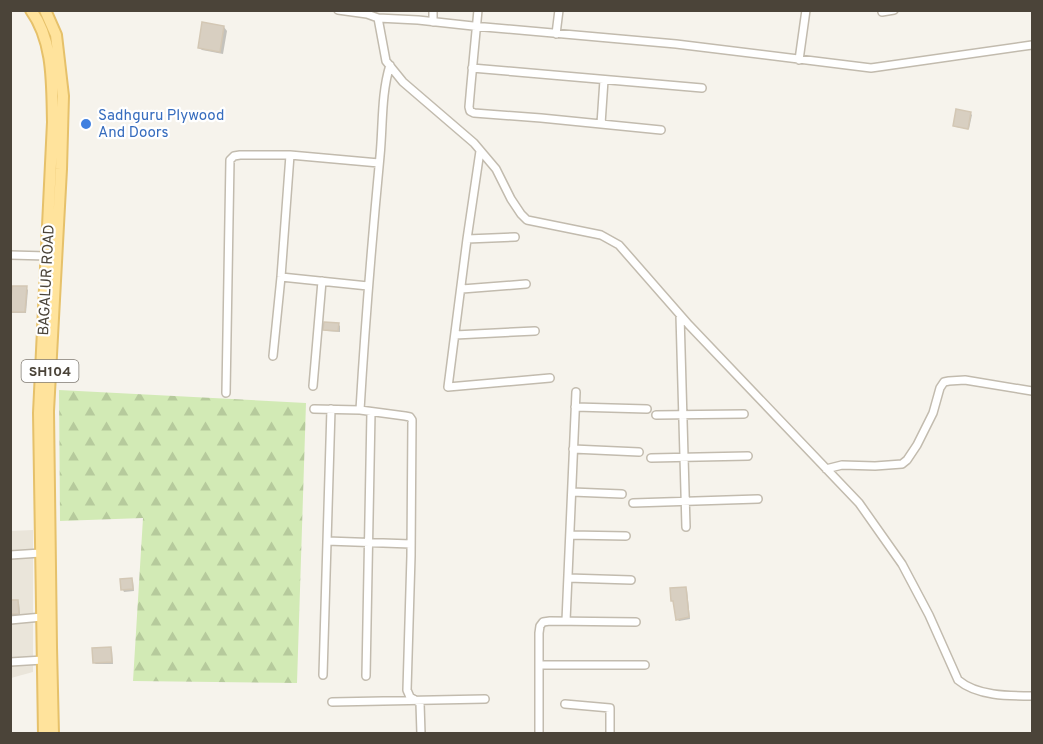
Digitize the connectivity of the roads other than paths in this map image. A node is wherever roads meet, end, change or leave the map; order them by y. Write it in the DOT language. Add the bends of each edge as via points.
graph roads {
  1 [pos="31,10"];
  2 [pos="45,10"];
  3 [pos="433,10"];
  4 [pos="478,10"];
  5 [pos="559,10"];
  6 [pos="806,10"];
  7 [pos="894,10"];
  8 [pos="339,11"];
  9 [pos="882,12"];
  10 [pos="378,18"];
  11 [pos="433,22"];
  12 [pos="477,27"];
  13 [pos="556,34"];
  14 [pos="1032,45"];
  15 [pos="799,60"];
  16 [pos="390,65"];
  17 [pos="472,68"];
  18 [pos="604,80"];
  19 [pos="702,88"];
  20 [pos="601,124"];
  21 [pos="661,130"];
  22 [pos="480,151"];
  23 [pos="290,155"];
  24 [pos="380,163"];
  25 [pos="515,237"];
  26 [pos="467,239"];
  27 [pos="10,255"];
  28 [pos="48,256"];
  29 [pos="281,277"];
  30 [pos="322,281"];
  31 [pos="526,284"];
  32 [pos="368,286"];
  33 [pos="462,289"];
  34 [pos="680,315"];
  35 [pos="535,331"];
  36 [pos="455,335"];
  37 [pos="273,356"];
  38 [pos="550,378"];
  39 [pos="313,386"];
  40 [pos="1032,390"];
  41 [pos="576,392"];
  42 [pos="226,393"];
  43 [pos="575,407"];
  44 [pos="314,409"];
  45 [pos="330,409"];
  46 [pos="647,409"];
  47 [pos="360,410"];
  48 [pos="371,412"];
  49 [pos="683,414"];
  50 [pos="744,414"];
  51 [pos="656,415"];
  52 [pos="573,449"];
  53 [pos="639,452"];
  54 [pos="748,456"];
  55 [pos="684,457"];
  56 [pos="651,458"];
  57 [pos="826,470"];
  58 [pos="572,492"];
  59 [pos="622,494"];
  60 [pos="758,499"];
  61 [pos="685,501"];
  62 [pos="633,502"];
  63 [pos="686,527"];
  64 [pos="45,530"];
  65 [pos="570,535"];
  66 [pos="626,536"];
  67 [pos="327,541"];
  68 [pos="368,542"];
  69 [pos="411,544"];
  70 [pos="41,553"];
  71 [pos="10,555"];
  72 [pos="568,578"];
  73 [pos="631,580"];
  74 [pos="42,617"];
  75 [pos="10,620"];
  76 [pos="566,621"];
  77 [pos="636,622"];
  78 [pos="43,660"];
  79 [pos="10,662"];
  80 [pos="539,664"];
  81 [pos="645,665"];
  82 [pos="323,675"];
  83 [pos="366,676"];
  84 [pos="1032,696"];
  85 [pos="485,699"];
  86 [pos="418,701"];
  87 [pos="332,702"];
  88 [pos="565,704"];
  89 [pos="44,734"];
  90 [pos="53,734"];
  91 [pos="422,734"];
  92 [pos="539,734"];
  93 [pos="610,734"];
  1 -- 28 [label="main road, BAGALUR ROAD / SH104" via="46,41 52,77"];
  2 -- 64 [label="main road, BAGALUR ROAD / SH104" via="56,35 63,96"];
  3 -- 11 [label="street"];
  4 -- 12 [label="street"];
  5 -- 13 [label="street"];
  6 -- 15 [label="street"];
  7 -- 9 [label="street"];
  8 -- 10 [label="street"];
  10 -- 11 [label="street"];
  10 -- 16 [label="street"];
  11 -- 12 [label="street"];
  12 -- 13 [label="street"];
  12 -- 17 [label="street"];
  13 -- 15 [label="street"];
  14 -- 15 [label="street" via="871,68"];
  16 -- 22 [label="street"];
  16 -- 24 [label="street"];
  17 -- 18 [label="street"];
  17 -- 20 [label="street" via="469,107 474,113"];
  18 -- 19 [label="street"];
  18 -- 20 [label="street"];
  20 -- 21 [label="street"];
  22 -- 26 [label="street"];
  22 -- 34 [label="street" via="496,169 527,220 601,235 619,245"];
  23 -- 24 [label="street"];
  23 -- 29 [label="street"];
  23 -- 42 [label="street" via="240,155 230,160"];
  24 -- 32 [label="street"];
  25 -- 26 [label="street"];
  26 -- 33 [label="street"];
  27 -- 28 [label="street"];
  28 -- 64 [label="main road, BAGALUR ROAD / SH104" via="39,413"];
  29 -- 30 [label="street"];
  29 -- 37 [label="street"];
  30 -- 32 [label="street"];
  30 -- 39 [label="street"];
  31 -- 33 [label="street"];
  32 -- 47 [label="street"];
  33 -- 36 [label="street"];
  34 -- 49 [label="street"];
  34 -- 57 [label="street"];
  35 -- 36 [label="street"];
  36 -- 38 [label="street" via="448,387"];
  40 -- 57 [label="street" via="965,380 944,382 917,445 902,464 842,465"];
  41 -- 43 [label="street"];
  43 -- 46 [label="street"];
  43 -- 52 [label="street"];
  44 -- 45 [label="street"];
  45 -- 47 [label="street"];
  45 -- 67 [label="street"];
  47 -- 48 [label="street"];
  48 -- 68 [label="street"];
  48 -- 69 [label="street" via="412,420"];
  49 -- 50 [label="street"];
  49 -- 51 [label="street"];
  49 -- 55 [label="street"];
  52 -- 53 [label="street"];
  52 -- 58 [label="street"];
  54 -- 55 [label="street"];
  55 -- 56 [label="street"];
  55 -- 61 [label="street"];
  57 -- 84 [label="street" via="859,503 902,564 958,680 971,689 989,693"];
  58 -- 59 [label="street"];
  58 -- 65 [label="street"];
  60 -- 61 [label="street"];
  61 -- 62 [label="street"];
  61 -- 63 [label="street"];
  64 -- 70 [label="main road, BAGALUR ROAD / SH104"];
  64 -- 90 [label="main road, BAGALUR ROAD / SH104"];
  65 -- 66 [label="street"];
  65 -- 72 [label="street"];
  67 -- 68 [label="street"];
  67 -- 82 [label="street"];
  68 -- 69 [label="street"];
  68 -- 83 [label="street"];
  69 -- 86 [label="street" via="407,690"];
  70 -- 71 [label="street"];
  70 -- 74 [label="main road, BAGALUR ROAD / SH104"];
  72 -- 73 [label="street"];
  72 -- 76 [label="street"];
  74 -- 75 [label="street"];
  74 -- 78 [label="main road, BAGALUR ROAD / SH104"];
  76 -- 77 [label="street"];
  76 -- 80 [label="street" via="543,622 540,626"];
  78 -- 79 [label="street"];
  78 -- 89 [label="main road, BAGALUR ROAD / SH104"];
  80 -- 81 [label="street"];
  80 -- 92 [label="street"];
  85 -- 86 [label="street"];
  86 -- 87 [label="street"];
  86 -- 91 [label="street"];
  88 -- 93 [label="street" via="610,708"];
}
